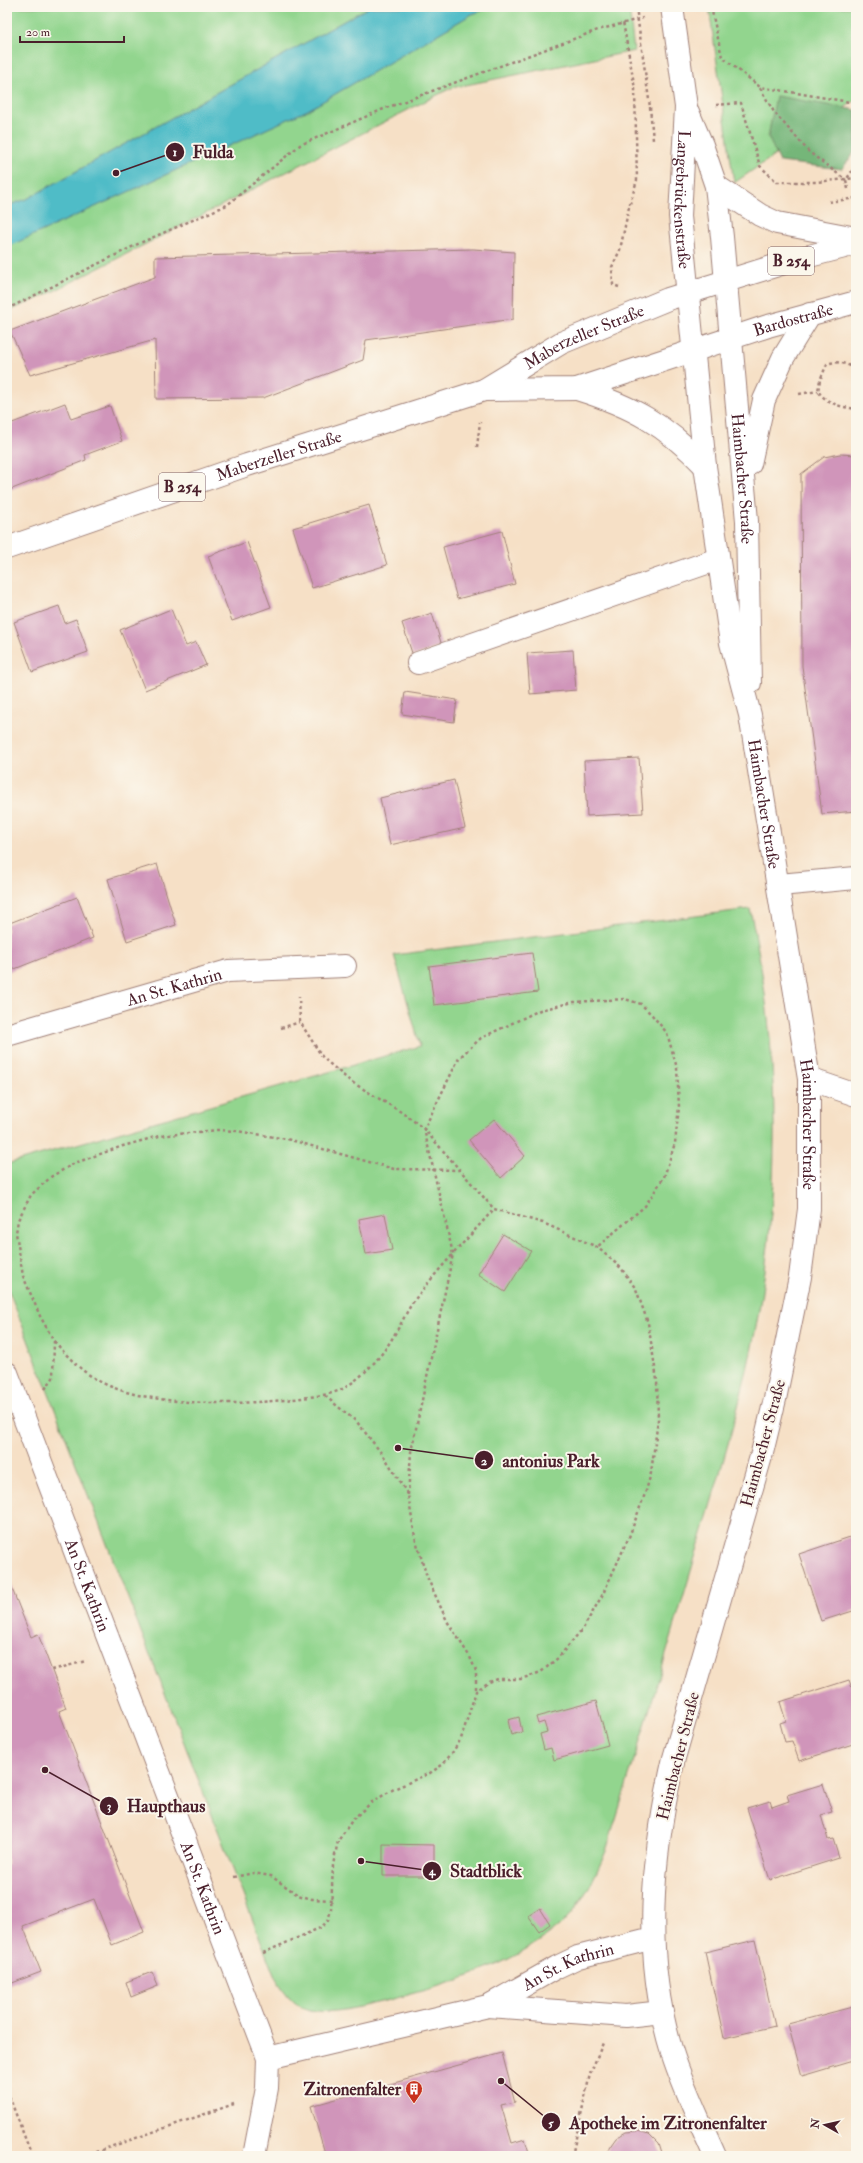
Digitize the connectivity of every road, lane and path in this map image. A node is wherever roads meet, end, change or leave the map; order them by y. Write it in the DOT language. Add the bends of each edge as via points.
graph roads {
  1 [pos="636,7"];
  2 [pos="672,7"];
  3 [pos="711,7"];
  4 [pos="623,22"];
  5 [pos="598,30"];
  6 [pos="760,87"];
  7 [pos="856,103"];
  8 [pos="716,105"];
  9 [pos="650,107"];
  10 [pos="686,107"];
  11 [pos="856,165"];
  12 [pos="856,178"];
  13 [pos="846,180"];
  14 [pos="716,186"];
  15 [pos="848,189"];
  16 [pos="856,238"];
  17 [pos="856,244"];
  18 [pos="726,280"];
  19 [pos="612,285"];
  20 [pos="688,292"];
  21 [pos="856,302"];
  22 [pos="7,309"];
  23 [pos="810,314"];
  24 [pos="731,339"];
  25 [pos="694,352"];
  26 [pos="856,368"];
  27 [pos="577,389"];
  28 [pos="484,390"];
  29 [pos="818,391"];
  30 [pos="796,395"];
  31 [pos="856,408"];
  32 [pos="705,466"];
  33 [pos="745,488"];
  34 [pos="7,548"];
  35 [pos="718,559"];
  36 [pos="418,663"];
  37 [pos="750,715"];
  38 [pos="856,878"];
  39 [pos="779,885"];
  40 [pos="345,966"];
  41 [pos="298,968"];
  42 [pos="300,1022"];
  43 [pos="281,1028"];
  44 [pos="7,1035"];
  45 [pos="809,1079"];
  46 [pos="856,1095"];
  47 [pos="424,1129"];
  48 [pos="435,1170"];
  49 [pos="461,1170"];
  50 [pos="494,1209"];
  51 [pos="597,1247"];
  52 [pos="453,1254"];
  53 [pos="54,1341"];
  54 [pos="7,1373"];
  55 [pos="45,1389"];
  56 [pos="324,1395"];
  57 [pos="408,1496"];
  58 [pos="86,1661"];
  59 [pos="52,1670"];
  60 [pos="476,1691"];
  61 [pos="234,1877"];
  62 [pos="332,1900"];
  63 [pos="653,1938"];
  64 [pos="263,1953"];
  65 [pos="488,2006"];
  66 [pos="662,2012"];
  67 [pos="601,2050"];
  68 [pos="268,2058"];
  69 [pos="7,2091"];
  70 [pos="238,2102"];
  71 [pos="32,2156"];
  72 [pos="84,2156"];
  73 [pos="254,2156"];
  74 [pos="572,2156"];
  75 [pos="715,2156"];
  1 -- 9 [label="path, bridge"];
  2 -- 10 [label="main road, Langebrückenstraße, bridge"];
  3 -- 6 [label="path" via="722,57"];
  4 -- 19 [label="path" via="635,88 637,180 620,250 612,267"];
  5 -- 22 [label="path" via="386,108 300,146 227,205 140,243"];
  6 -- 7 [label="path"];
  6 -- 13 [label="path" via="774,112 809,152"];
  8 -- 13 [label="path" via="741,103 760,166 778,182"];
  10 -- 14 [label="main road, Langebrückenstraße"];
  10 -- 20 [label="main road, Langebrückenstraße" via="680,216"];
  11 -- 13 [label="path"];
  12 -- 13 [label="path"];
  13 -- 15 [label="path"];
  14 -- 16 [label="main road" via="777,223"];
  14 -- 18 [label="main road, Langebrückenstraße"];
  17 -- 18 [label="main road, B 254"];
  18 -- 20 [label="main road, Maberzeller Straße"];
  18 -- 24 [label="main road, Langebrückenstraße"];
  20 -- 25 [label="main road, Langebrückenstraße"];
  20 -- 28 [label="main road, Maberzeller Straße" via="561,343"];
  21 -- 23 [label="main road, Bardostraße / B 254"];
  23 -- 24 [label="main road, Bardostraße / B 254"];
  23 -- 33 [label="main road" via="783,358 764,400"];
  24 -- 25 [label="main road, B 254"];
  24 -- 33 [label="main road, Haimbacher Straße"];
  25 -- 27 [label="main road, Maberzeller Straße / B 254"];
  25 -- 32 [label="main road, Haimbacher Straße"];
  26 -- 29 [label="path" via="834,362 827,364"];
  27 -- 28 [label="main road, Maberzeller Straße / B 254"];
  27 -- 32 [label="main road" via="615,401 657,424 689,449"];
  28 -- 34 [label="main road, Maberzeller Straße / B 254" via="247,464"];
  29 -- 30 [label="path"];
  29 -- 31 [label="path" via="832,404"];
  32 -- 35 [label="main road, Haimbacher Straße"];
  33 -- 37 [label="main road, Haimbacher Straße" via="749,553"];
  35 -- 36 [label="main road"];
  35 -- 37 [label="main road, Haimbacher Straße" via="731,644"];
  37 -- 39 [label="main road, Haimbacher Straße"];
  38 -- 39 [label="main road"];
  39 -- 45 [label="main road, Haimbacher Straße"];
  40 -- 41 [label="main road, An St. Kathrin"];
  41 -- 42 [label="path"];
  41 -- 44 [label="main road, An St. Kathrin" via="228,971"];
  42 -- 43 [label="path"];
  42 -- 47 [label="path" via="323,1058 350,1081"];
  45 -- 46 [label="main road"];
  45 -- 63 [label="main road, Haimbacher Straße" via="809,1209 800,1277 776,1399 762,1453 666,1793 656,1858 652,1905"];
  47 -- 48 [label="path"];
  47 -- 49 [label="path"];
  47 -- 51 [label="path" via="459,1058 481,1038 540,1010 574,1002 625,999 641,1004 666,1033 677,1068 679,1107 675,1143 664,1177 645,1206"];
  48 -- 49 [label="path"];
  48 -- 52 [label="path"];
  48 -- 53 [label="path" via="394,1169 287,1139 217,1130 160,1136 75,1163 52,1176 31,1195 18,1220 16,1234 23,1276"];
  49 -- 50 [label="path"];
  50 -- 51 [label="path" via="543,1223"];
  50 -- 52 [label="path"];
  51 -- 60 [label="path" via="618,1264 636,1289 648,1324 657,1380 658,1420 651,1473 629,1536 603,1594 584,1628 558,1658 541,1672 521,1679 498,1678"];
  52 -- 56 [label="path" via="415,1299 395,1334 371,1367 344,1388"];
  52 -- 57 [label="path" via="411,1452"];
  53 -- 55 [label="path" via="53,1378"];
  53 -- 56 [label="path" via="79,1369 92,1378 125,1392 143,1396 191,1401 243,1402"];
  54 -- 68 [label="main road, An St. Kathrin"];
  56 -- 57 [label="path" via="357,1422 386,1458"];
  57 -- 60 [label="path" via="415,1537 428,1577 447,1621 476,1671"];
  58 -- 59 [label="path"];
  60 -- 62 [label="path" via="461,1739 442,1765 372,1802 344,1830 338,1841 333,1865"];
  61 -- 62 [label="path" via="254,1873 271,1876 298,1894 312,1899"];
  62 -- 64 [label="path" via="328,1920 322,1927"];
  63 -- 65 [label="main road, An St. Kathrin" via="578,1957"];
  63 -- 66 [label="main road, Haimbacher Straße" via="655,1972"];
  65 -- 66 [label="main road, An St. Kathrin" via="626,2016"];
  65 -- 68 [label="main road, An St. Kathrin"];
  66 -- 75 [label="main road, Haimbacher Straße" via="672,2053"];
  67 -- 74 [label="path" via="590,2074"];
  68 -- 73 [label="main road" via="267,2088"];
  69 -- 71 [label="path"];
  70 -- 72 [label="path"];
}
